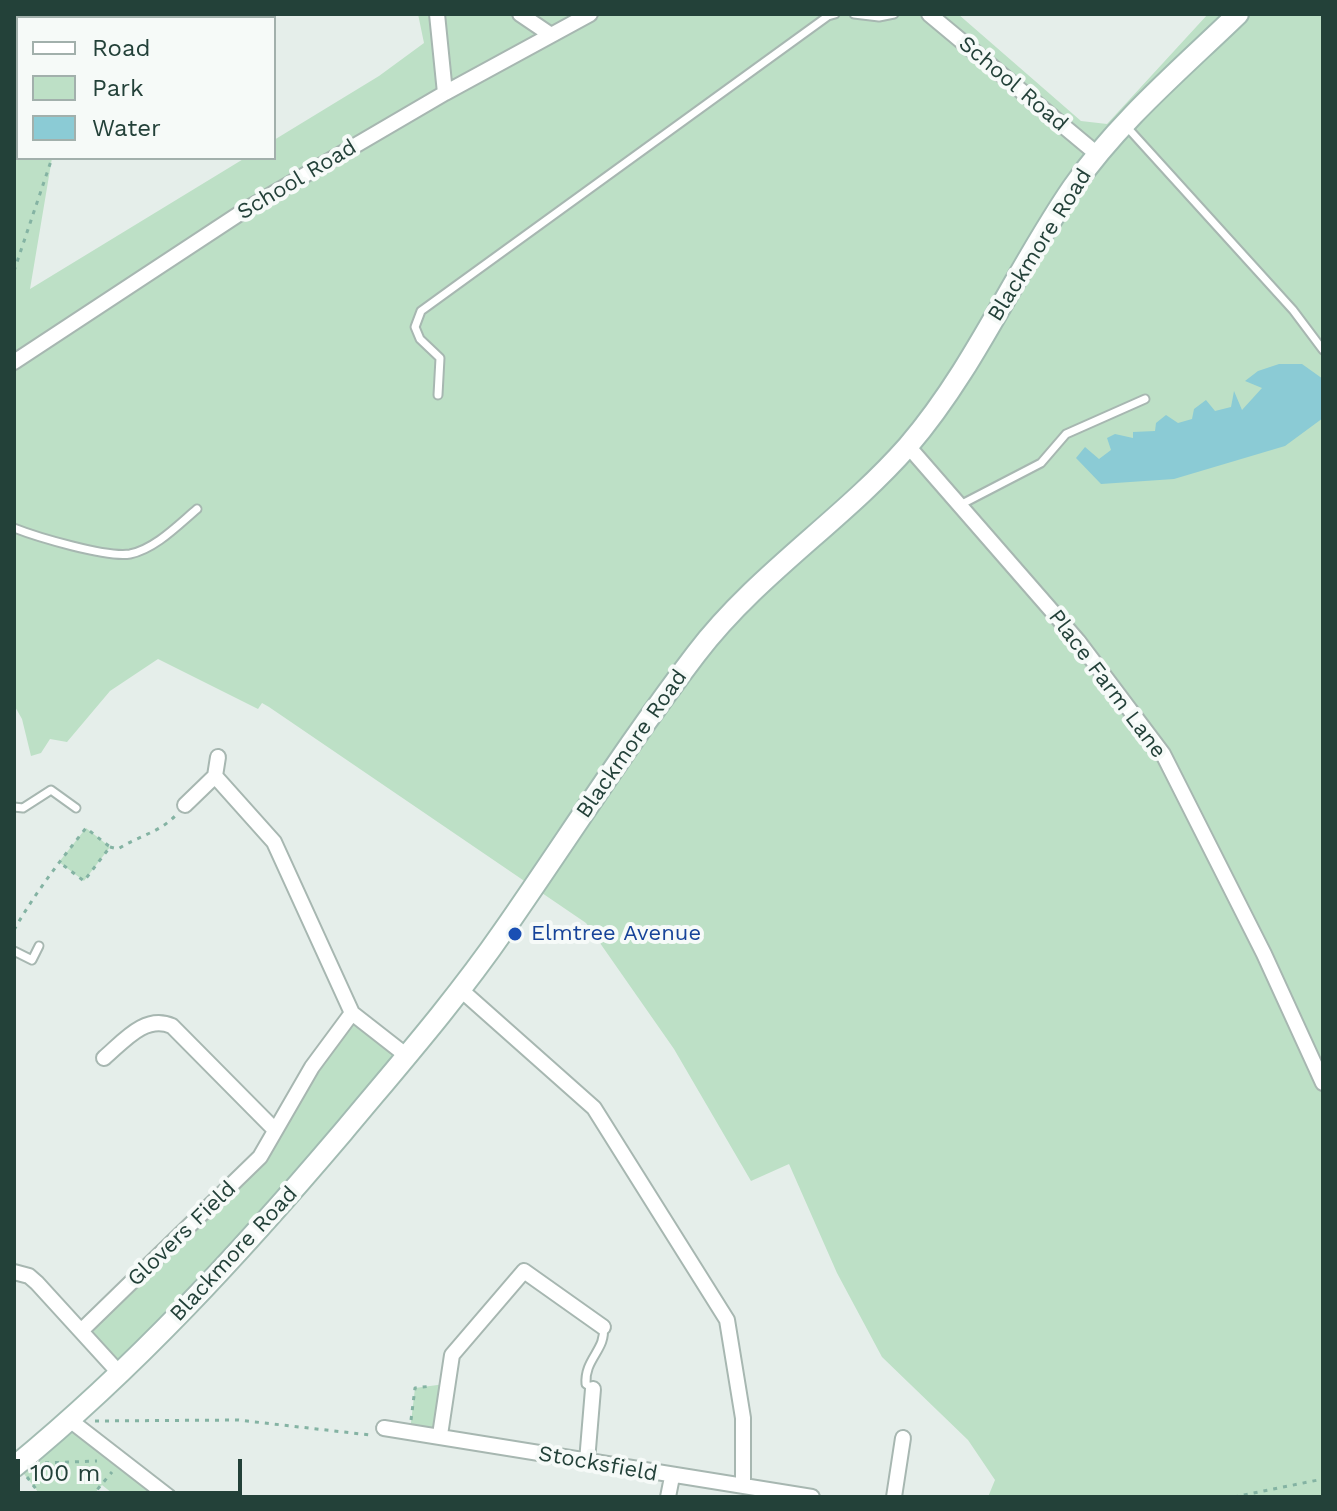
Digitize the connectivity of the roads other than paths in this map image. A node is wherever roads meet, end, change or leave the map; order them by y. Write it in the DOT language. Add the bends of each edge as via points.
graph roads {
  1 [pos="437,14"];
  2 [pos="520,14"];
  3 [pos="590,14"];
  4 [pos="835,14"];
  5 [pos="854,14"];
  6 [pos="894,14"];
  7 [pos="929,14"];
  8 [pos="1238,14"];
  9 [pos="551,35"];
  10 [pos="445,93"];
  11 [pos="1124,125"];
  12 [pos="1097,154"];
  13 [pos="1323,350"];
  14 [pos="14,362"];
  15 [pos="438,395"];
  16 [pos="1145,399"];
  17 [pos="908,446"];
  18 [pos="960,505"];
  19 [pos="197,509"];
  20 [pos="14,528"];
  21 [pos="218,757"];
  22 [pos="215,776"];
  23 [pos="185,805"];
  24 [pos="14,807"];
  25 [pos="76,808"];
  26 [pos="39,946"];
  27 [pos="14,951"];
  28 [pos="460,989"];
  29 [pos="352,1013"];
  30 [pos="407,1056"];
  31 [pos="104,1058"];
  32 [pos="1323,1083"];
  33 [pos="275,1130"];
  34 [pos="14,1272"];
  35 [pos="603,1327"];
  36 [pos="81,1331"];
  37 [pos="121,1375"];
  38 [pos="593,1389"];
  39 [pos="71,1421"];
  40 [pos="384,1428"];
  41 [pos="440,1435"];
  42 [pos="903,1438"];
  43 [pos="587,1461"];
  44 [pos="16,1466"];
  45 [pos="672,1477"];
  46 [pos="743,1486"];
  47 [pos="169,1497"];
  48 [pos="668,1497"];
  49 [pos="812,1497"];
  50 [pos="894,1497"];
  1 -- 10 [label="street"];
  2 -- 9 [label="street"];
  3 -- 9 [label="street, School Road"];
  4 -- 15 [label="lane" via="421,311 415,327 440,358"];
  5 -- 6 [label="lane"];
  7 -- 12 [label="street, School Road"];
  8 -- 11 [label="street, Blackmore Road"];
  9 -- 10 [label="street, School Road"];
  10 -- 14 [label="street, School Road" via="245,210"];
  11 -- 12 [label="street, Blackmore Road"];
  11 -- 13 [label="lane" via="1293,310"];
  12 -- 17 [label="street, Blackmore Road"];
  16 -- 18 [label="lane" via="1066,434 1041,463"];
  17 -- 18 [label="street, Place Farm Lane"];
  17 -- 28 [label="street, Blackmore Road" via="766,575 697,652"];
  18 -- 32 [label="street, Place Farm Lane" via="1078,641 1163,754"];
  19 -- 20 [label="lane" via="160,540 129,554"];
  21 -- 22 [label="street"];
  22 -- 23 [label="street"];
  22 -- 29 [label="street" via="274,842"];
  24 -- 25 [label="lane" via="23,808 51,790"];
  26 -- 27 [label="lane" via="32,960"];
  28 -- 30 [label="street, Blackmore Road"];
  28 -- 46 [label="street" via="594,1108 727,1320 743,1418"];
  29 -- 30 [label="street"];
  29 -- 33 [label="street, Glovers Field"];
  30 -- 37 [label="street, Blackmore Road" via="243,1250"];
  31 -- 33 [label="street" via="134,1032 163,1022"];
  33 -- 36 [label="street, Glovers Field" via="260,1157"];
  34 -- 36 [label="street" via="29,1276"];
  35 -- 38 [label="lane" via="605,1337 585,1370 586,1384"];
  35 -- 41 [label="street" via="524,1271 452,1355"];
  36 -- 37 [label="street"];
  37 -- 39 [label="street, Blackmore Road"];
  38 -- 43 [label="street"];
  39 -- 44 [label="street, Blackmore Road"];
  39 -- 47 [label="street"];
  40 -- 41 [label="street, Stocksfield"];
  41 -- 43 [label="street, Stocksfield"];
  42 -- 50 [label="street"];
  43 -- 45 [label="street, Stocksfield"];
  45 -- 46 [label="street, Stocksfield"];
  45 -- 48 [label="street"];
  46 -- 49 [label="street, Stocksfield"];
}
